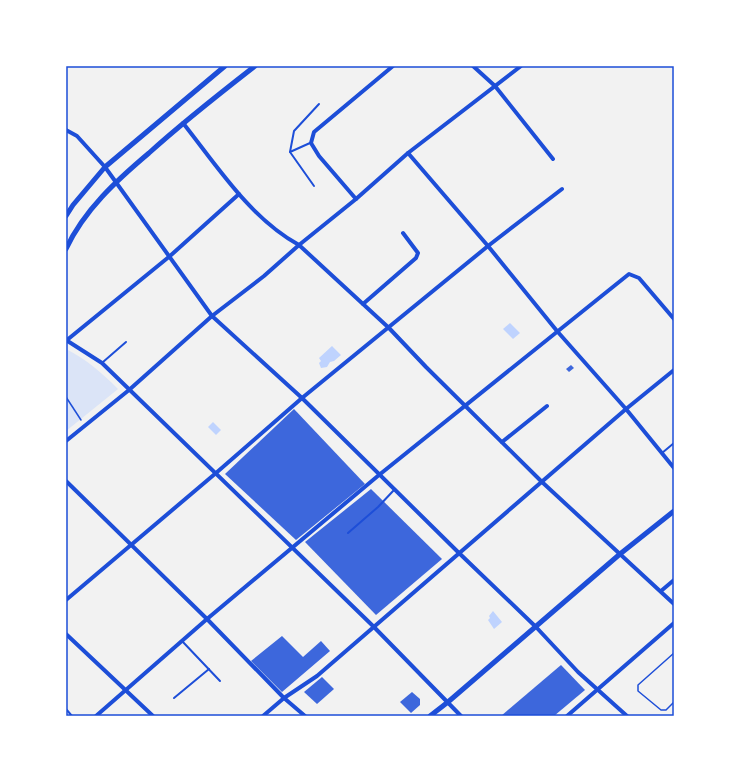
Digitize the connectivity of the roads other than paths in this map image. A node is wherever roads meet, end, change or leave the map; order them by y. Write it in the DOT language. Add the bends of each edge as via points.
graph roads {
  1 [pos="225,66"];
  2 [pos="255,66"];
  3 [pos="393,66"];
  4 [pos="473,66"];
  5 [pos="521,66"];
  6 [pos="495,86"];
  7 [pos="319,104"];
  8 [pos="183,122"];
  9 [pos="66,130"];
  10 [pos="311,143"];
  11 [pos="290,152"];
  12 [pos="408,153"];
  13 [pos="553,159"];
  14 [pos="105,166"];
  15 [pos="116,182"];
  16 [pos="314,186"];
  17 [pos="562,189"];
  18 [pos="239,194"];
  19 [pos="356,199"];
  20 [pos="66,216"];
  21 [pos="403,233"];
  22 [pos="299,245"];
  23 [pos="488,246"];
  24 [pos="66,249"];
  25 [pos="170,256"];
  26 [pos="363,304"];
  27 [pos="212,316"];
  28 [pos="674,320"];
  29 [pos="388,328"];
  30 [pos="557,331"];
  31 [pos="66,340"];
  32 [pos="126,342"];
  33 [pos="102,363"];
  34 [pos="674,370"];
  35 [pos="129,390"];
  36 [pos="302,398"];
  37 [pos="465,405"];
  38 [pos="547,406"];
  39 [pos="626,409"];
  40 [pos="66,441"];
  41 [pos="502,442"];
  42 [pos="674,443"];
  43 [pos="662,453"];
  44 [pos="674,468"];
  45 [pos="216,473"];
  46 [pos="379,475"];
  47 [pos="66,481"];
  48 [pos="542,482"];
  49 [pos="394,490"];
  50 [pos="674,511"];
  51 [pos="348,533"];
  52 [pos="131,545"];
  53 [pos="292,548"];
  54 [pos="459,553"];
  55 [pos="620,554"];
  56 [pos="674,580"];
  57 [pos="661,591"];
  58 [pos="66,600"];
  59 [pos="674,604"];
  60 [pos="207,619"];
  61 [pos="674,623"];
  62 [pos="373,626"];
  63 [pos="536,627"];
  64 [pos="66,634"];
  65 [pos="181,640"];
  66 [pos="209,669"];
  67 [pos="220,681"];
  68 [pos="126,689"];
  69 [pos="599,690"];
  70 [pos="174,698"];
  71 [pos="284,698"];
  72 [pos="448,702"];
  73 [pos="66,709"];
  74 [pos="72,716"];
  75 [pos="96,716"];
  76 [pos="153,716"];
  77 [pos="263,716"];
  78 [pos="305,716"];
  79 [pos="430,716"];
  80 [pos="461,716"];
  81 [pos="567,716"];
  82 [pos="627,716"];
  1 -- 14 [label="street"];
  2 -- 8 [label="street"];
  3 -- 10 [label="street" via="314,132"];
  4 -- 6 [label="street"];
  5 -- 6 [label="street"];
  6 -- 12 [label="street"];
  6 -- 13 [label="street"];
  7 -- 11 [label="lane" via="294,131"];
  8 -- 15 [label="street"];
  8 -- 18 [label="street"];
  9 -- 14 [label="street" via="77,136"];
  10 -- 11 [label="lane"];
  10 -- 19 [label="street"];
  11 -- 16 [label="lane"];
  12 -- 19 [label="street"];
  12 -- 23 [label="street"];
  14 -- 15 [label="street"];
  14 -- 20 [label="street"];
  15 -- 24 [label="street" via="92,208"];
  15 -- 25 [label="street"];
  17 -- 23 [label="street"];
  18 -- 22 [label="street" via="274,229"];
  18 -- 25 [label="street"];
  19 -- 22 [label="street"];
  21 -- 26 [label="street" via="418,253 416,258"];
  22 -- 26 [label="street"];
  22 -- 27 [label="street"];
  23 -- 29 [label="street"];
  23 -- 30 [label="street"];
  25 -- 27 [label="street"];
  25 -- 31 [label="street"];
  26 -- 29 [label="street"];
  27 -- 35 [label="street"];
  27 -- 36 [label="street"];
  28 -- 30 [label="street" via="639,278 629,274"];
  29 -- 36 [label="street"];
  29 -- 37 [label="street"];
  30 -- 37 [label="street"];
  30 -- 39 [label="street"];
  31 -- 33 [label="street"];
  32 -- 33 [label="lane"];
  33 -- 35 [label="street"];
  34 -- 39 [label="street"];
  35 -- 40 [label="street"];
  35 -- 45 [label="street"];
  36 -- 45 [label="street"];
  36 -- 46 [label="street"];
  37 -- 41 [label="street"];
  37 -- 46 [label="street"];
  38 -- 41 [label="street"];
  39 -- 43 [label="street"];
  39 -- 48 [label="street"];
  41 -- 48 [label="street"];
  42 -- 43 [label="lane"];
  43 -- 44 [label="street"];
  45 -- 52 [label="street"];
  45 -- 53 [label="street"];
  46 -- 49 [label="street"];
  46 -- 53 [label="street"];
  47 -- 52 [label="street"];
  48 -- 54 [label="street"];
  48 -- 55 [label="street"];
  49 -- 51 [label="lane"];
  49 -- 54 [label="street"];
  50 -- 55 [label="street"];
  52 -- 58 [label="street"];
  52 -- 60 [label="street"];
  53 -- 60 [label="street"];
  53 -- 62 [label="street"];
  54 -- 62 [label="street"];
  54 -- 63 [label="street"];
  55 -- 57 [label="street"];
  55 -- 63 [label="street"];
  56 -- 57 [label="street"];
  57 -- 59 [label="street"];
  60 -- 65 [label="street"];
  60 -- 71 [label="street"];
  61 -- 69 [label="street"];
  62 -- 71 [label="street" via="317,676"];
  62 -- 72 [label="street"];
  63 -- 69 [label="street" via="578,672"];
  63 -- 72 [label="street"];
  64 -- 68 [label="street"];
  65 -- 66 [label="lane"];
  65 -- 68 [label="street"];
  66 -- 67 [label="lane"];
  66 -- 70 [label="lane"];
  68 -- 75 [label="street"];
  68 -- 76 [label="street"];
  69 -- 81 [label="street"];
  69 -- 82 [label="street"];
  71 -- 77 [label="street"];
  71 -- 78 [label="street"];
  72 -- 79 [label="street"];
  72 -- 80 [label="street"];
  73 -- 74 [label="lane"];
}
